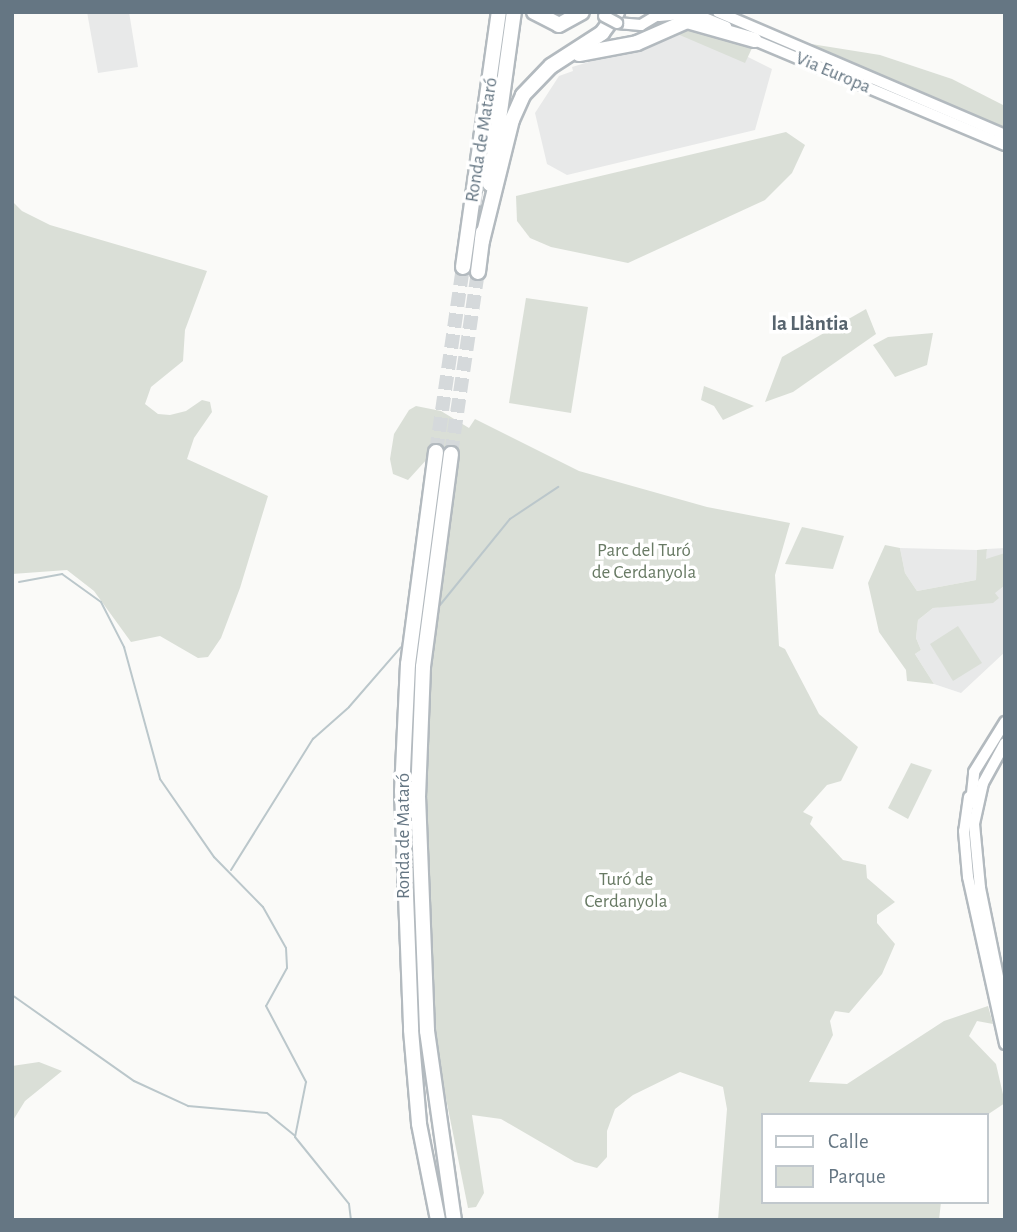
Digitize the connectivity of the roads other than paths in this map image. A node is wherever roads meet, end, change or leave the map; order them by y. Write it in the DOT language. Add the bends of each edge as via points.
graph roads {
  1 [pos="489,12"];
  2 [pos="499,12"];
  3 [pos="514,12"];
  4 [pos="534,12"];
  5 [pos="541,12"];
  6 [pos="573,12"];
  7 [pos="582,12"];
  8 [pos="601,12"];
  9 [pos="617,12"];
  10 [pos="718,12"];
  11 [pos="661,14"];
  12 [pos="754,40"];
  13 [pos="561,59"];
  14 [pos="1005,135"];
  15 [pos="1005,145"];
  16 [pos="471,211"];
  17 [pos="482,241"];
  18 [pos="463,267"];
  19 [pos="478,272"];
  20 [pos="436,452"];
  21 [pos="451,454"];
  22 [pos="1005,722"];
  23 [pos="1005,743"];
  24 [pos="975,794"];
  25 [pos="1000,1011"];
  26 [pos="1005,1025"];
  27 [pos="426,1031"];
  28 [pos="1005,1044"];
  29 [pos="415,1079"];
  30 [pos="428,1220"];
  31 [pos="438,1220"];
  32 [pos="454,1220"];
  33 [pos="460,1220"];
  1 -- 16 [label="highway"];
  2 -- 16 [label="highway, Ronda de Mataró"];
  3 -- 17 [label="highway, Ronda de Mataró"];
  4 -- 7 [label="highway" via="559,25"];
  5 -- 6 [label="highway" via="556,19"];
  8 -- 11 [label="street, Via Europa, bridge" via="626,26"];
  9 -- 13 [label="highway" via="597,37"];
  10 -- 14 [label="street, Via Europa"];
  11 -- 12 [label="street, Via Europa" via="692,13"];
  12 -- 13 [label="highway" via="687,21 638,43"];
  12 -- 15 [label="street, Via Europa"];
  13 -- 17 [label="highway" via="534,81 514,113"];
  16 -- 18 [label="highway, Ronda de Mataró"];
  17 -- 19 [label="highway"];
  20 -- 29 [label="highway, Ronda de Mataró" via="408,664 402,792 403,903"];
  21 -- 27 [label="highway, Ronda de Mataró" via="423,667 419,891"];
  22 -- 24 [label="street" via="974,772"];
  23 -- 24 [label="street"];
  24 -- 25 [label="street" via="970,842"];
  24 -- 25 [label="street" via="964,831 968,877"];
  25 -- 26 [label="street"];
  25 -- 28 [label="street"];
  27 -- 32 [label="highway, Ronda de Mataró"];
  27 -- 33 [label="highway"];
  29 -- 30 [label="highway" via="414,1124"];
  29 -- 31 [label="highway, Ronda de Mataró"];
}
